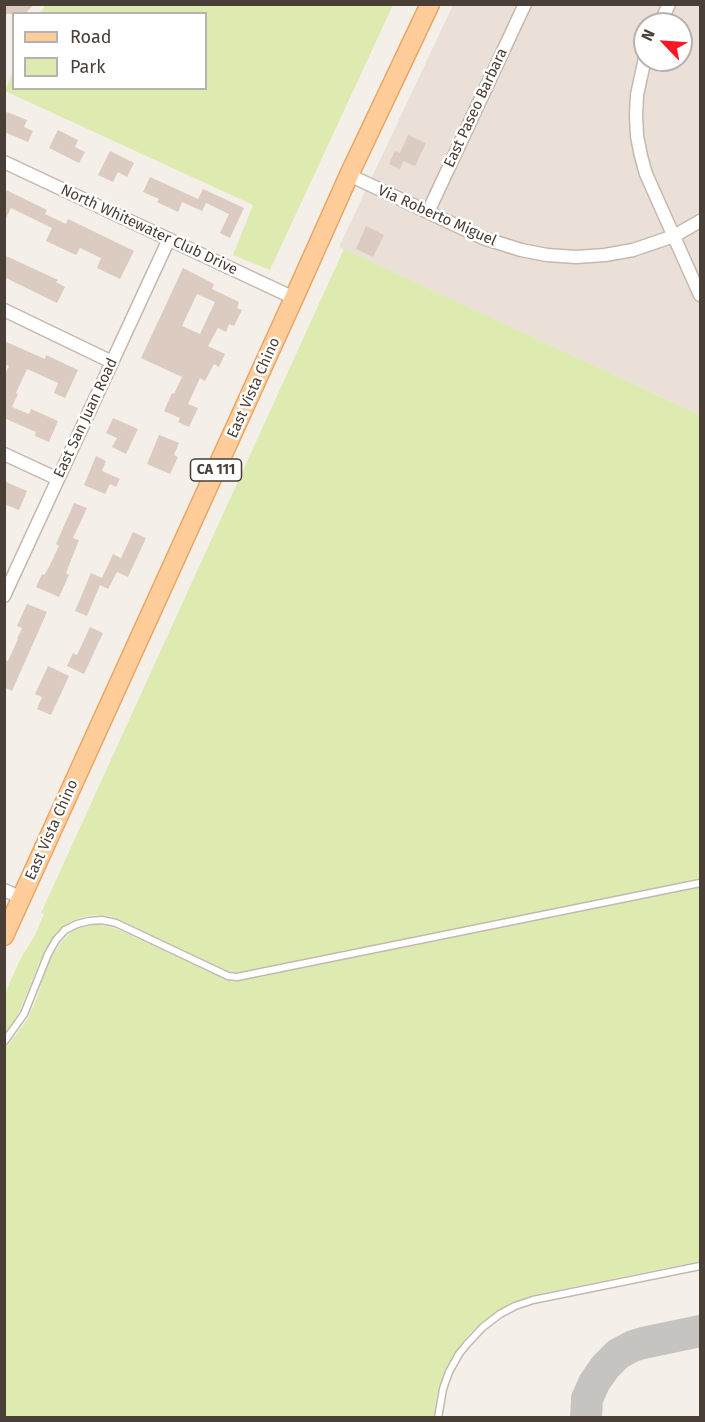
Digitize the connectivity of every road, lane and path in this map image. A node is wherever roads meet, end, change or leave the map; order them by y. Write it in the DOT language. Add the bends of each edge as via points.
graph roads {
  1 [pos="430,4"];
  2 [pos="525,4"];
  3 [pos="642,72"];
  4 [pos="4,162"];
  5 [pos="349,175"];
  6 [pos="428,212"];
  7 [pos="700,221"];
  8 [pos="674,236"];
  9 [pos="168,239"];
  10 [pos="700,295"];
  11 [pos="294,298"];
  12 [pos="4,310"];
  13 [pos="112,362"];
  14 [pos="4,454"];
  15 [pos="58,479"];
  16 [pos="5,595"];
  17 [pos="700,884"];
  18 [pos="4,890"];
  19 [pos="22,898"];
  20 [pos="4,936"];
  21 [pos="4,1042"];
  22 [pos="700,1266"];
  23 [pos="438,1418"];
  1 -- 5 [label="main road, East Vista Chino / CA 111"];
  2 -- 6 [label="street, East Paseo Barbara"];
  3 -- 8 [label="street" via="637,95 637,136 646,174"];
  4 -- 9 [label="street, North Whitewater Club Drive"];
  5 -- 6 [label="street, Via Roberto Miguel"];
  5 -- 11 [label="main road, East Vista Chino / CA 111"];
  6 -- 8 [label="street, Via Roberto Miguel" via="493,242 547,255 605,255"];
  7 -- 8 [label="street, Via Roberto Miguel"];
  8 -- 10 [label="street"];
  9 -- 11 [label="street, North Whitewater Club Drive"];
  9 -- 13 [label="street, East San Juan Road"];
  11 -- 19 [label="main road, East Vista Chino / CA 111"];
  12 -- 13 [label="street"];
  13 -- 15 [label="street, East San Juan Road"];
  14 -- 15 [label="street"];
  15 -- 16 [label="street, East San Juan Road"];
  17 -- 21 [label="lane" via="237,977 116,923 89,921 65,930 56,940 24,1014"];
  18 -- 19 [label="street"];
  19 -- 20 [label="main road, East Vista Chino / CA 111"];
  22 -- 23 [label="lane" via="525,1302 500,1314 459,1354 443,1389"];
}
